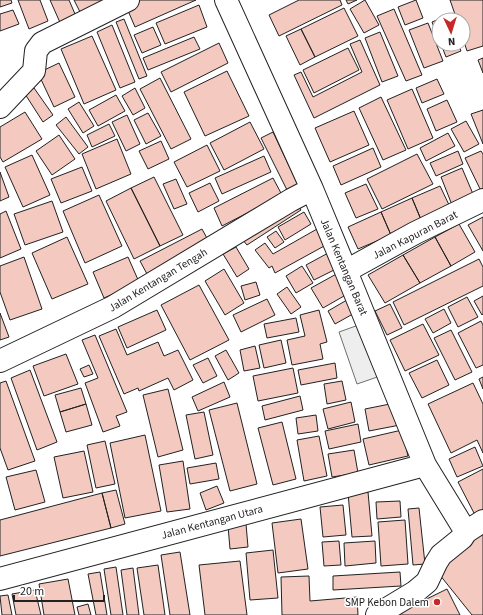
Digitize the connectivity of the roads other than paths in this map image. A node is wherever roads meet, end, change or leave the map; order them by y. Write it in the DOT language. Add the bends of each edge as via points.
graph roads {
  1 [pos="128,0"];
  2 [pos="226,0"];
  3 [pos="0,107"];
  4 [pos="312,189"];
  5 [pos="483,200"];
  6 [pos="346,271"];
  7 [pos="0,361"];
  8 [pos="425,465"];
  9 [pos="474,526"];
  10 [pos="0,578"];
  11 [pos="377,615"];
  1 -- 3 [label="street" via="42,43 36,51 34,71"];
  2 -- 4 [label="street, Jalan Kentangan Barat"];
  4 -- 6 [label="street, Jalan Kentangan Barat"];
  4 -- 7 [label="street, Jalan Kentangan Tengah" via="113,307"];
  5 -- 6 [label="street, Jalan Kapuran Barat"];
  6 -- 8 [label="street, Jalan Kentangan Barat"];
  8 -- 9 [label="street, Jalan Kentangan Barat"];
  8 -- 10 [label="street, Jalan Kentangan Utara"];
  9 -- 11 [label="street" via="441,556 427,582"];
}
